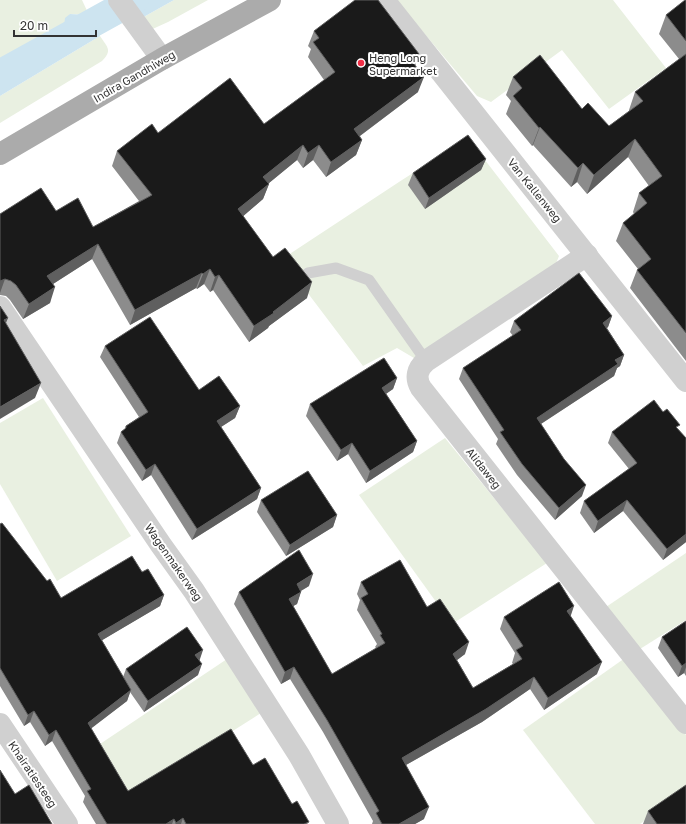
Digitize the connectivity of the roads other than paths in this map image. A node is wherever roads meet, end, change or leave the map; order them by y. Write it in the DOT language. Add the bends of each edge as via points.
graph roads {
  1 [pos="119,0"];
  2 [pos="270,0"];
  3 [pos="384,0"];
  4 [pos="162,59"];
  5 [pos="0,154"];
  6 [pos="587,255"];
  7 [pos="308,273"];
  8 [pos="0,307"];
  9 [pos="426,361"];
  10 [pos="686,381"];
  11 [pos="686,723"];
  12 [pos="0,724"];
  13 [pos="67,824"];
  14 [pos="338,824"];
  1 -- 4 [label="street"];
  2 -- 4 [label="main road, Indira Gandhiweg"];
  3 -- 6 [label="street, Van Kallenweg"];
  4 -- 5 [label="main road, Indira Gandhiweg"];
  6 -- 9 [label="street"];
  6 -- 10 [label="street, Van Kallenweg"];
  7 -- 9 [label="lane" via="336,268 369,280"];
  8 -- 14 [label="street, Wagenmakerweg" via="194,591 299,755"];
  9 -- 11 [label="street, Alidaweg" via="418,371 418,383 421,388"];
  12 -- 13 [label="street, Khairatiesteeg"];
}
